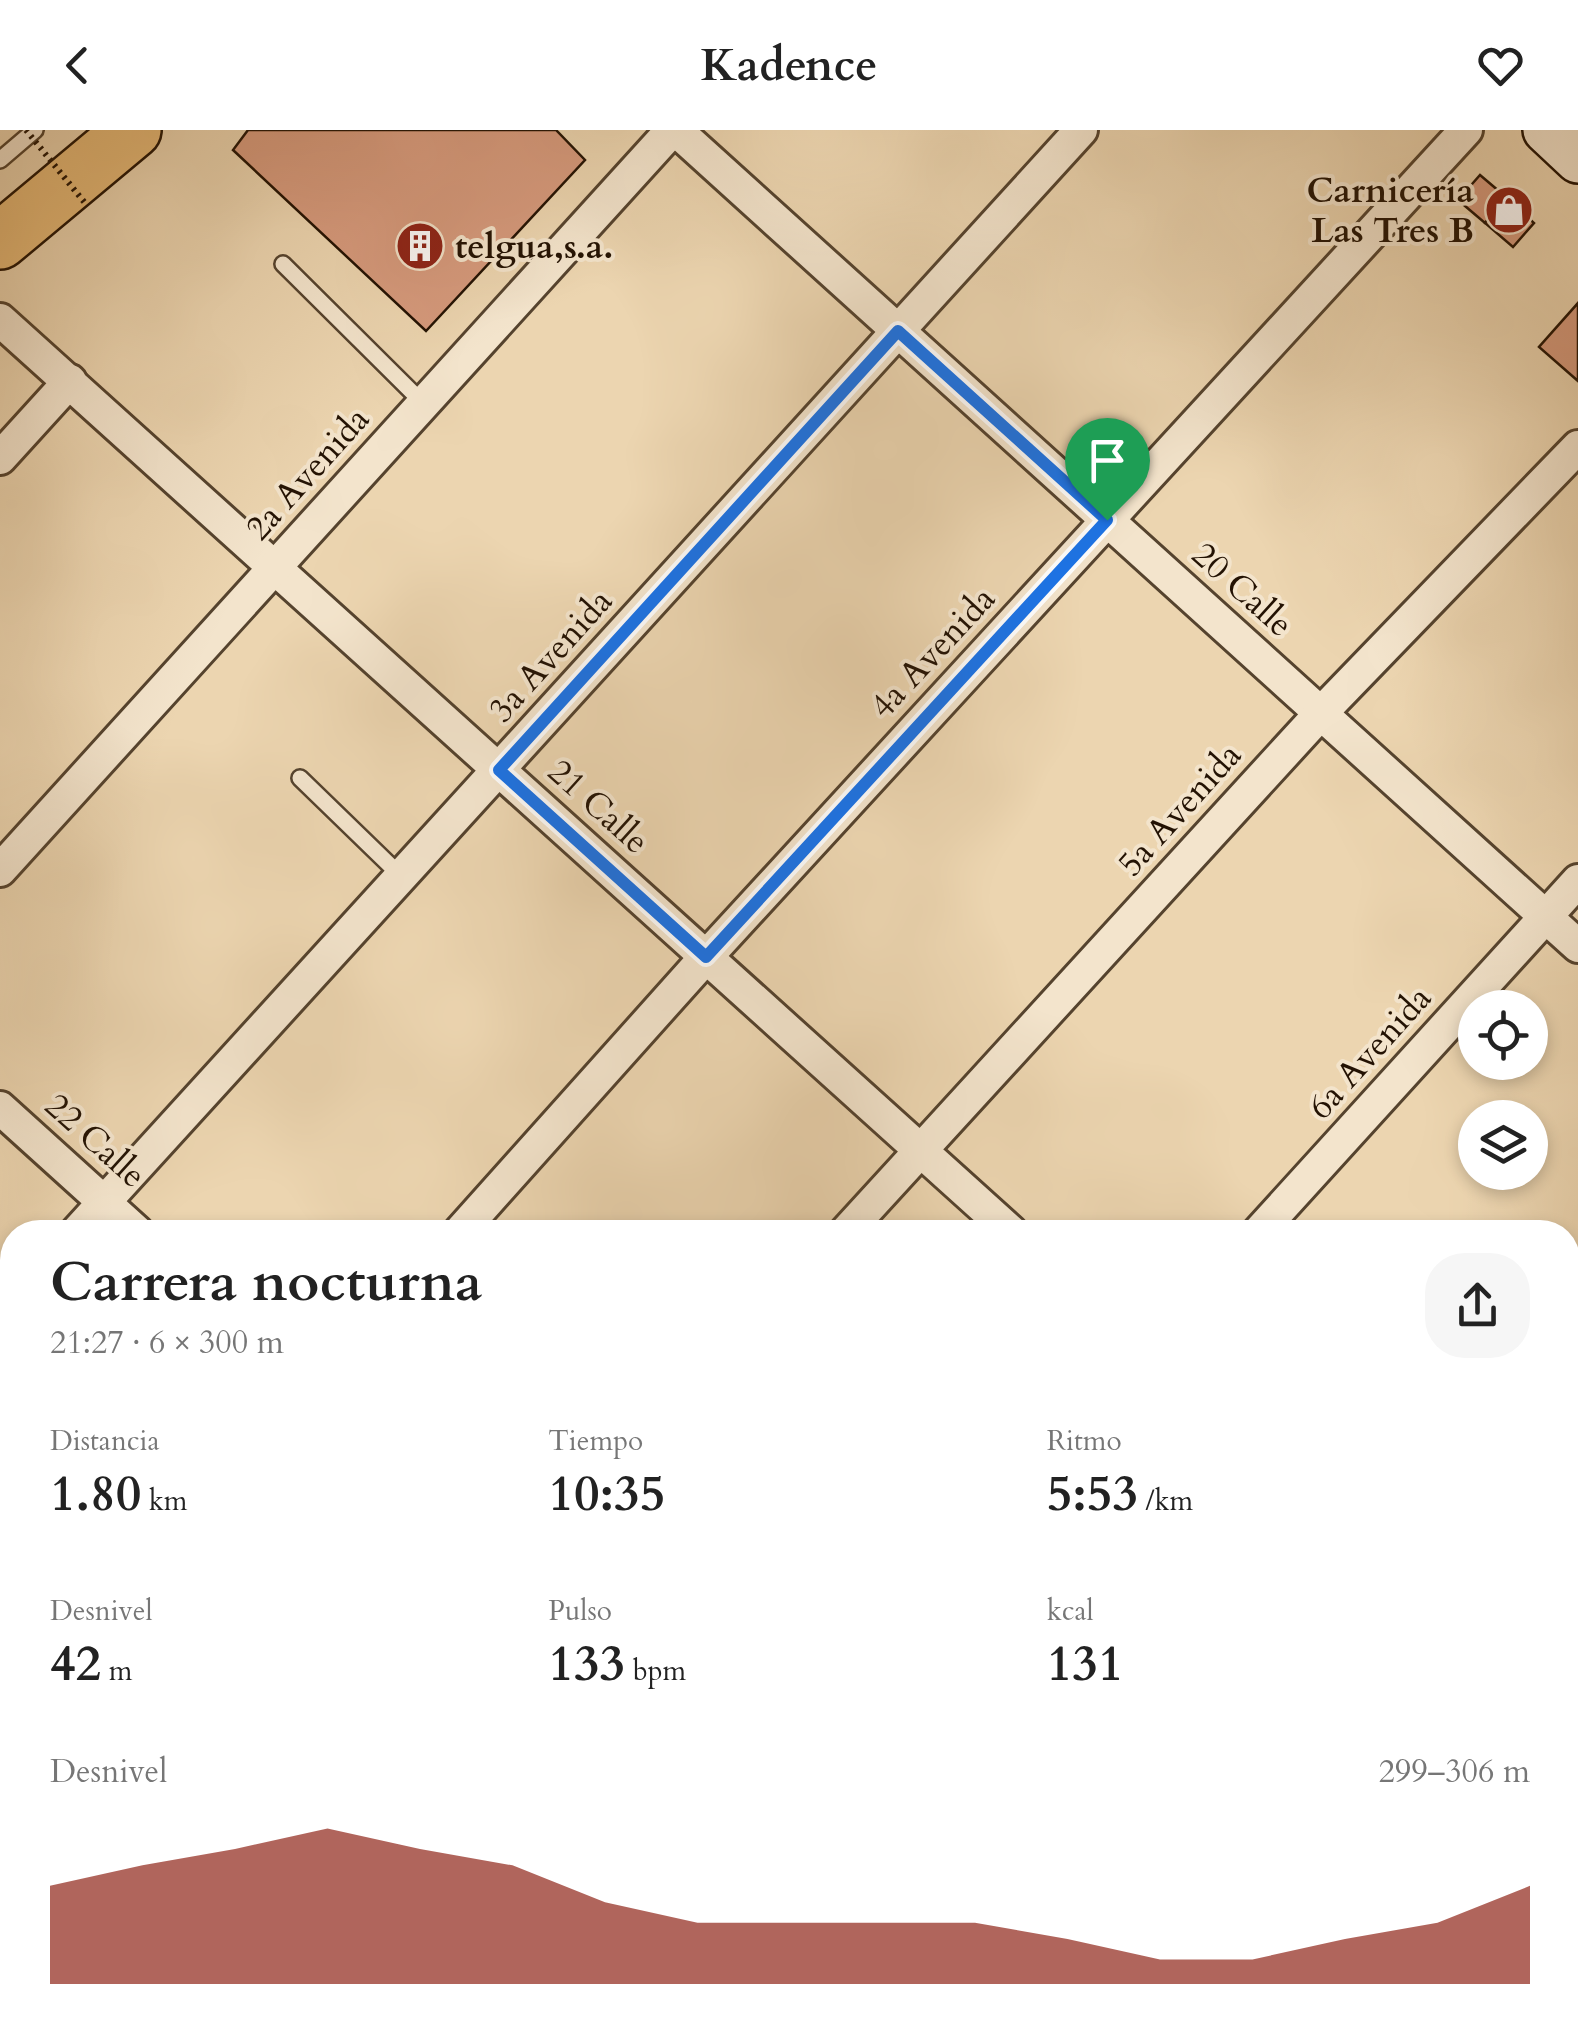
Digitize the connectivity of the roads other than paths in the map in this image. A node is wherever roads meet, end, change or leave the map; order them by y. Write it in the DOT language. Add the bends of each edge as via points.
graph roads {
  1 [pos="36,130"];
  2 [pos="133,130"];
  3 [pos="674,130"];
  4 [pos="1081,130"];
  5 [pos="1466,130"];
  6 [pos="1546,130"];
  7 [pos="0,160"];
  8 [pos="1578,160"];
  9 [pos="0,241"];
  10 [pos="283,264"];
  11 [pos="0,320"];
  12 [pos="898,331"];
  13 [pos="70,381"];
  14 [pos="424,404"];
  15 [pos="1578,447"];
  16 [pos="0,458"];
  17 [pos="1107,520"];
  18 [pos="275,567"];
  19 [pos="1320,713"];
  20 [pos="499,770"];
  21 [pos="300,778"];
  22 [pos="0,870"];
  23 [pos="401,876"];
  24 [pos="1578,881"];
  25 [pos="1546,917"];
  26 [pos="1578,946"];
  27 [pos="706,957"];
  28 [pos="0,1108"];
  29 [pos="921,1150"];
  30 [pos="104,1202"];
  31 [pos="88,1220"];
  32 [pos="124,1220"];
  33 [pos="471,1220"];
  34 [pos="857,1220"];
  35 [pos="998,1220"];
  36 [pos="1270,1220"];
  1 -- 7 [label="lane"];
  2 -- 9 [label="highway"];
  3 -- 12 [label="street, 20 Calle"];
  3 -- 14 [label="street, 2a Avenida"];
  4 -- 12 [label="street, 3a Avenida"];
  5 -- 17 [label="street, 4a Avenida"];
  6 -- 8 [label="street"];
  10 -- 14 [label="lane"];
  11 -- 13 [label="street, 21 Calle"];
  12 -- 17 [label="street, 20 Calle"];
  12 -- 20 [label="street, 3a Avenida"];
  13 -- 16 [label="street"];
  13 -- 18 [label="street, 21 Calle"];
  14 -- 18 [label="street, 2a Avenida"];
  15 -- 19 [label="street, 5a Avenida"];
  17 -- 19 [label="street, 20 Calle"];
  17 -- 27 [label="street, 4a Avenida"];
  18 -- 20 [label="street, 21 Calle"];
  18 -- 22 [label="street, 2a Avenida"];
  19 -- 25 [label="street, 20 Calle"];
  19 -- 29 [label="street, 5a Avenida"];
  20 -- 23 [label="street, 3a Avenida"];
  20 -- 27 [label="street, 21 Calle"];
  21 -- 23 [label="lane"];
  23 -- 30 [label="street, 3a Avenida"];
  24 -- 25 [label="street, 6a Avenida"];
  25 -- 26 [label="street, 20 Calle"];
  25 -- 36 [label="street, 6a Avenida"];
  27 -- 29 [label="street, 21 Calle"];
  27 -- 33 [label="street, 4a Avenida"];
  28 -- 30 [label="street, 22 Calle"];
  29 -- 34 [label="street, 5a Avenida"];
  29 -- 35 [label="street, 21 Calle"];
  30 -- 31 [label="street, 3a Avenida"];
  30 -- 32 [label="street, 22 Calle"];
}
